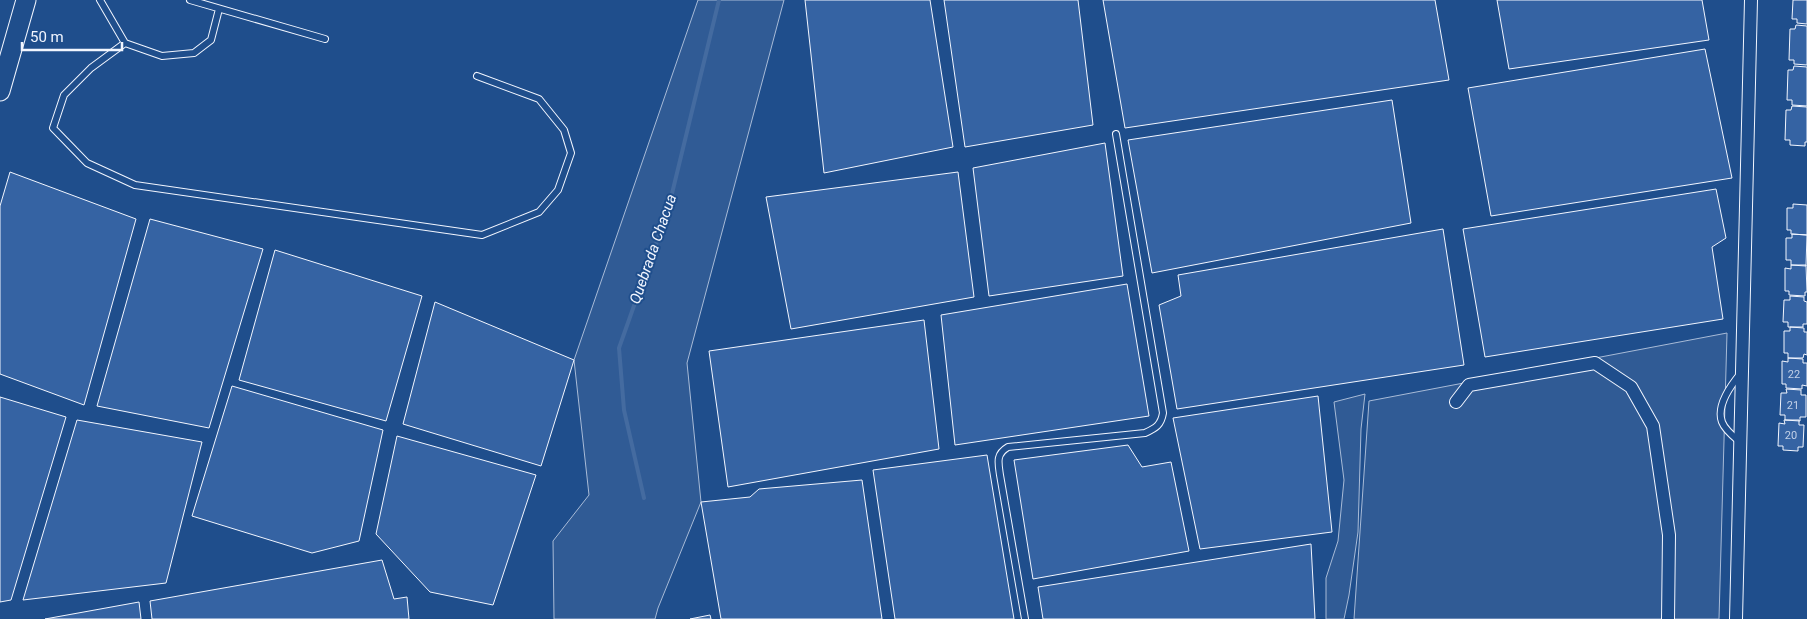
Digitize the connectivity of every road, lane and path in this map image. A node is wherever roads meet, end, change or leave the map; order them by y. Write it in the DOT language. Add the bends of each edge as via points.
graph roads {
  1 [pos="26,0"];
  2 [pos="100,0"];
  3 [pos="190,0"];
  4 [pos="1751,0"];
  5 [pos="219,8"];
  6 [pos="325,39"];
  7 [pos="125,43"];
  8 [pos="477,76"];
  9 [pos="0,91"];
  10 [pos="1116,134"];
  11 [pos="1742,372"];
  12 [pos="1456,402"];
  13 [pos="1740,442"];
  14 [pos="1737,590"];
  15 [pos="1025,619"];
  16 [pos="1668,619"];
  17 [pos="1728,619"];
  18 [pos="1736,619"];
  1 -- 9 [label="main road"];
  2 -- 7 [label="lane"];
  3 -- 5 [label="lane"];
  4 -- 11 [label="street"];
  5 -- 6 [label="lane"];
  5 -- 7 [label="lane" via="211,40 194,53 162,56"];
  7 -- 8 [label="lane" via="91,68 64,95 53,128 87,163 135,185 482,235 539,212 558,190 571,154 564,130 539,99"];
  10 -- 15 [label="lane" via="1163,413 1156,428 1145,433 1008,447 1002,451 998,457 1000,475"];
  11 -- 13 [label="street"];
  11 -- 13 [label="lane" via="1729,387 1722,405 1721,422"];
  12 -- 16 [label="street" via="1469,385 1595,363 1631,387 1653,426 1669,535"];
  13 -- 14 [label="street"];
  14 -- 17 [label="street"];
  14 -- 18 [label="street"];
}
